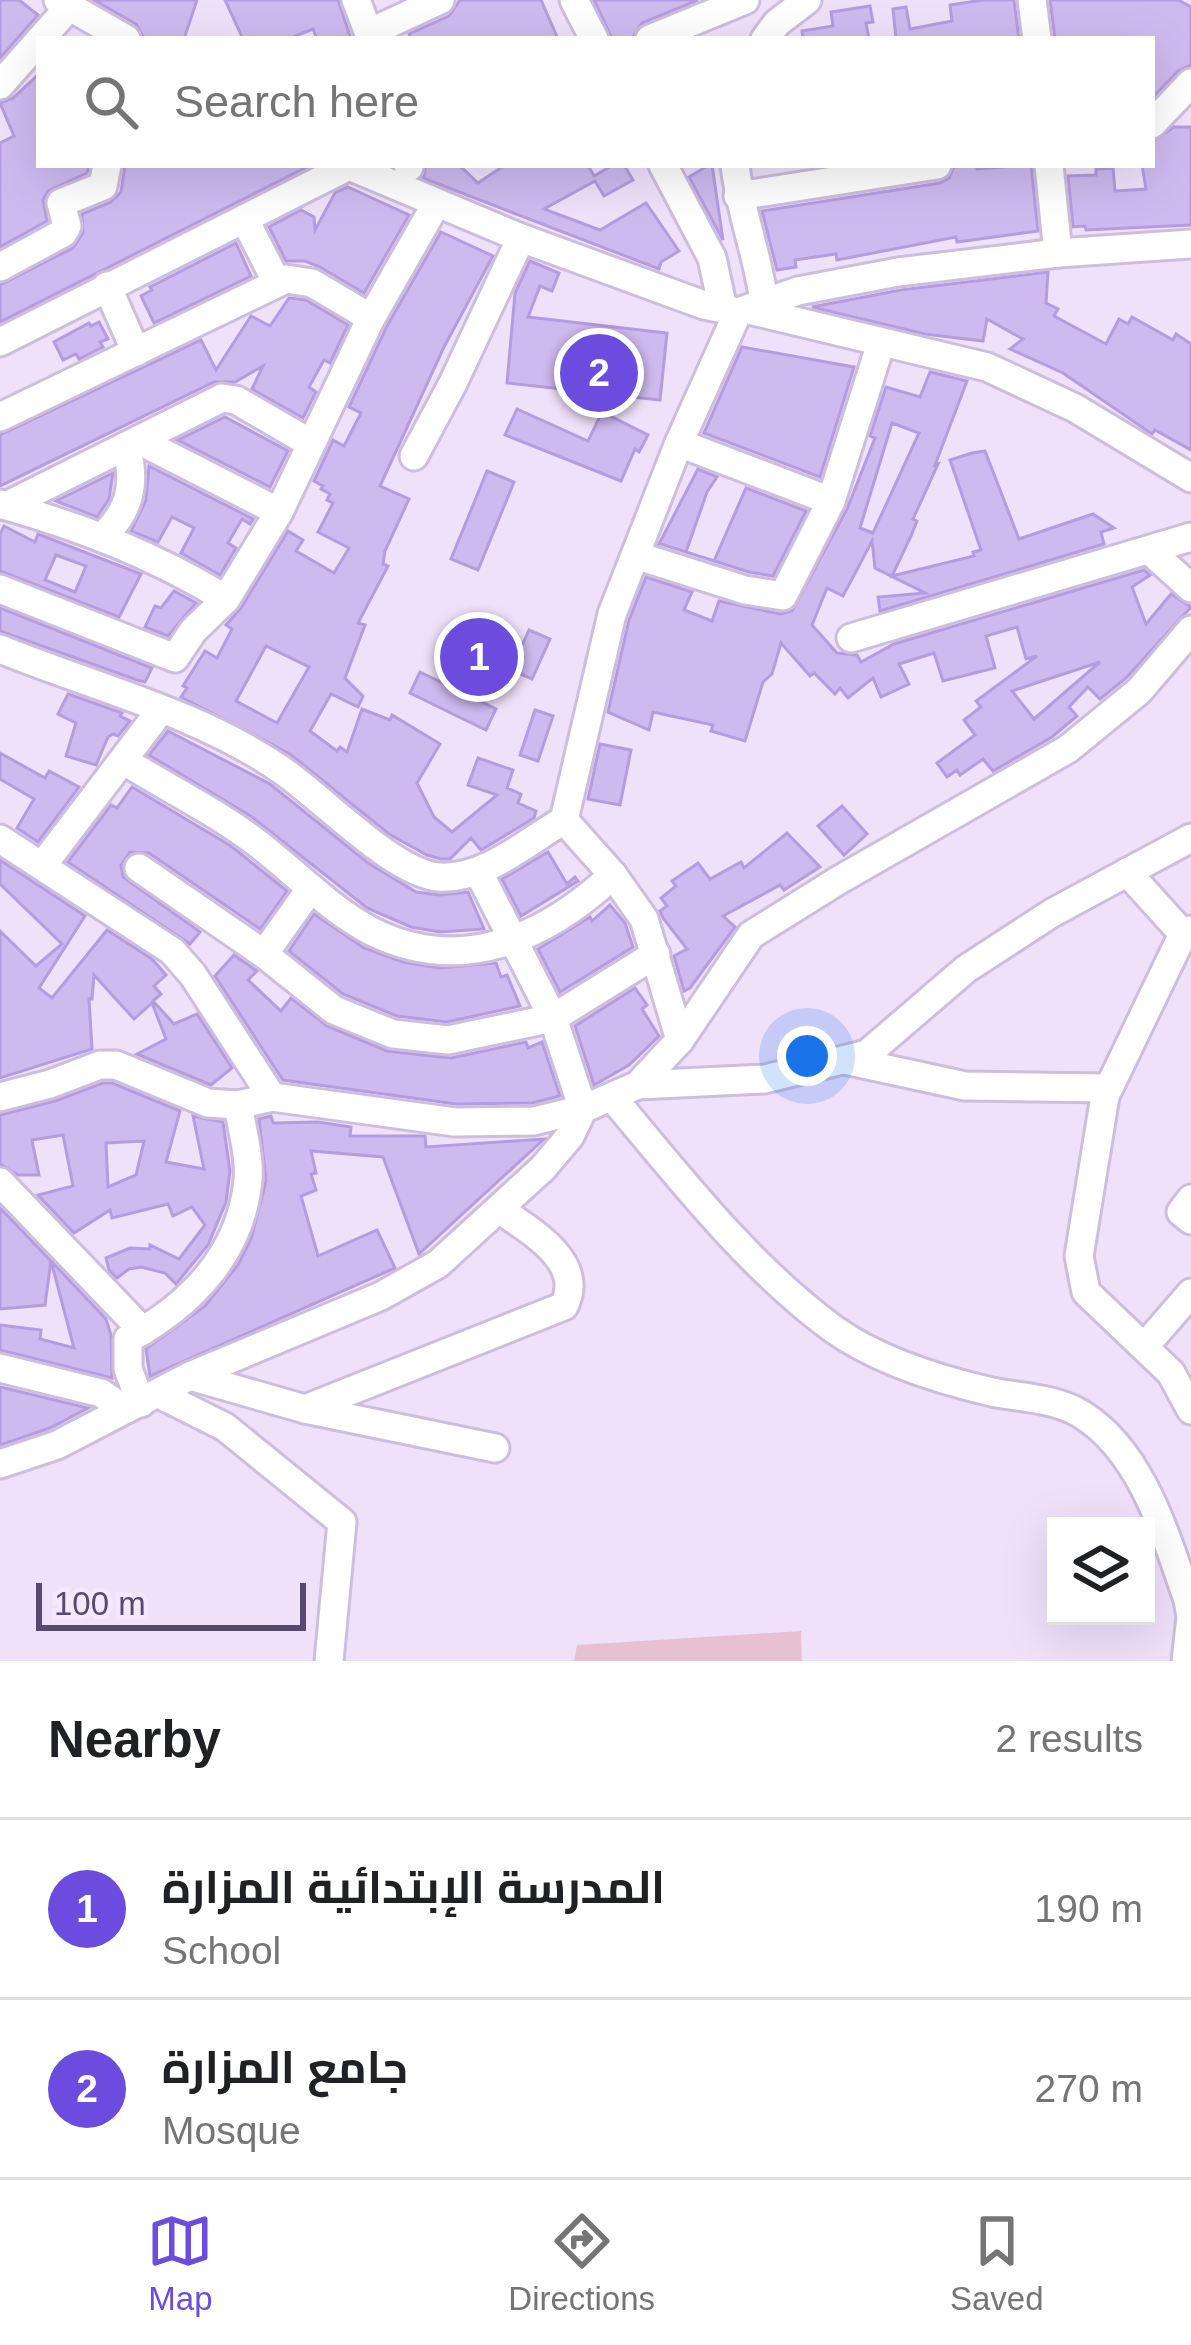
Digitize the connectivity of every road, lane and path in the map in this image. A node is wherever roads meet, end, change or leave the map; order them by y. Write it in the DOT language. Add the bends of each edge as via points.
graph roads {
  1 [pos="356,0"];
  2 [pos="440,0"];
  3 [pos="574,0"];
  4 [pos="745,0"];
  5 [pos="807,0"];
  6 [pos="1032,0"];
  7 [pos="63,3"];
  8 [pos="38,36"];
  9 [pos="121,36"];
  10 [pos="370,36"];
  11 [pos="589,36"];
  12 [pos="657,36"];
  13 [pos="767,36"];
  14 [pos="1037,36"];
  15 [pos="36,38"];
  16 [pos="0,85"];
  17 [pos="1190,89"];
  18 [pos="1155,121"];
  19 [pos="107,168"];
  20 [pos="342,168"];
  21 [pos="665,168"];
  22 [pos="735,168"];
  23 [pos="918,168"];
  24 [pos="1049,168"];
  25 [pos="405,171"];
  26 [pos="738,196"];
  27 [pos="436,204"];
  28 [pos="245,220"];
  29 [pos="520,238"];
  30 [pos="1191,244"];
  31 [pos="1058,253"];
  32 [pos="0,267"];
  33 [pos="277,283"];
  34 [pos="107,286"];
  35 [pos="744,308"];
  36 [pos="371,318"];
  37 [pos="0,342"];
  38 [pos="881,343"];
  39 [pos="136,352"];
  40 [pos="0,382"];
  41 [pos="6,414"];
  42 [pos="132,443"];
  43 [pos="310,443"];
  44 [pos="679,443"];
  45 [pos="414,456"];
  46 [pos="1191,478"];
  47 [pos="831,501"];
  48 [pos="3,505"];
  49 [pos="279,512"];
  50 [pos="104,536"];
  51 [pos="1191,537"];
  52 [pos="1149,550"];
  53 [pos="638,556"];
  54 [pos="1191,588"];
  55 [pos="0,589"];
  56 [pos="226,599"];
  57 [pos="1191,631"];
  58 [pos="851,638"];
  59 [pos="0,649"];
  60 [pos="160,711"];
  61 [pos="124,761"];
  62 [pos="564,820"];
  63 [pos="1191,838"];
  64 [pos="0,839"];
  65 [pos="42,866"];
  66 [pos="139,868"];
  67 [pos="478,872"];
  68 [pos="1127,872"];
  69 [pos="614,875"];
  70 [pos="310,888"];
  71 [pos="1187,932"];
  72 [pos="513,943"];
  73 [pos="265,954"];
  74 [pos="656,954"];
  75 [pos="553,1018"];
  76 [pos="680,1040"];
  77 [pos="845,1060"];
  78 [pos="1107,1088"];
  79 [pos="625,1091"];
  80 [pos="0,1097"];
  81 [pos="272,1097"];
  82 [pos="238,1105"];
  83 [pos="583,1109"];
  84 [pos="0,1182"];
  85 [pos="1191,1199"];
  86 [pos="500,1210"];
  87 [pos="1191,1220"];
  88 [pos="1191,1293"];
  89 [pos="143,1331"];
  90 [pos="1145,1346"];
  91 [pos="0,1368"];
  92 [pos="190,1376"];
  93 [pos="142,1402"];
  94 [pos="305,1409"];
  95 [pos="1191,1410"];
  96 [pos="495,1448"];
  97 [pos="0,1464"];
  98 [pos="1157,1518"];
  99 [pos="1191,1542"];
  100 [pos="1188,1655"];
  101 [pos="329,1661"];
  1 -- 10 [label="street"];
  2 -- 10 [label="street"];
  3 -- 11 [label="street"];
  4 -- 12 [label="street"];
  5 -- 13 [label="street"];
  6 -- 14 [label="street"];
  7 -- 8 [label="street"];
  7 -- 9 [label="street"];
  15 -- 16 [label="street"];
  17 -- 18 [label="street"];
  19 -- 32 [label="street" via="104,186 61,203 62,233"];
  20 -- 28 [label="street"];
  21 -- 35 [label="street"];
  22 -- 26 [label="street"];
  23 -- 26 [label="street"];
  24 -- 31 [label="street"];
  25 -- 27 [label="street"];
  26 -- 35 [label="street" via="759,266"];
  27 -- 29 [label="street"];
  27 -- 36 [label="street"];
  28 -- 33 [label="street"];
  28 -- 34 [label="street"];
  29 -- 35 [label="street"];
  29 -- 45 [label="street"];
  30 -- 31 [label="street"];
  31 -- 35 [label="street" via="882,275"];
  33 -- 36 [label="street" via="299,278"];
  33 -- 39 [label="street"];
  34 -- 37 [label="street"];
  34 -- 39 [label="street"];
  35 -- 38 [label="street"];
  35 -- 44 [label="street"];
  36 -- 43 [label="street"];
  38 -- 46 [label="street" via="1034,386"];
  38 -- 47 [label="street"];
  39 -- 41 [label="street"];
  40 -- 41 [label="street"];
  42 -- 43 [label="street" via="222,398"];
  42 -- 48 [label="street"];
  42 -- 49 [label="street"];
  42 -- 50 [label="street" via="126,511"];
  43 -- 49 [label="street"];
  44 -- 47 [label="street"];
  44 -- 53 [label="street"];
  47 -- 53 [label="street" via="783,596"];
  48 -- 50 [label="street"];
  49 -- 56 [label="street"];
  50 -- 56 [label="street"];
  51 -- 52 [label="street"];
  52 -- 54 [label="street"];
  52 -- 58 [label="street"];
  53 -- 62 [label="street" via="609,627"];
  55 -- 56 [label="street" via="171,658"];
  57 -- 76 [label="street" via="1130,700 1068,749 752,935"];
  59 -- 60 [label="street"];
  60 -- 61 [label="street"];
  60 -- 67 [label="street" via="281,769 407,867 435,877"];
  61 -- 65 [label="street"];
  61 -- 70 [label="street" via="231,824"];
  62 -- 67 [label="street"];
  62 -- 69 [label="street"];
  63 -- 68 [label="street"];
  64 -- 65 [label="street"];
  65 -- 81 [label="street" via="172,951"];
  66 -- 73 [label="street"];
  67 -- 72 [label="street"];
  68 -- 71 [label="street"];
  68 -- 77 [label="street" via="966,969 892,1036"];
  69 -- 72 [label="street" via="578,908"];
  69 -- 74 [label="street"];
  70 -- 72 [label="street" via="373,932 427,950"];
  70 -- 73 [label="street"];
  71 -- 78 [label="street"];
  72 -- 75 [label="street"];
  73 -- 75 [label="street" via="334,1010 393,1034 448,1040"];
  74 -- 75 [label="street"];
  74 -- 76 [label="street"];
  75 -- 83 [label="street"];
  76 -- 79 [label="street"];
  77 -- 78 [label="street" via="965,1086"];
  77 -- 79 [label="street" via="750,1081"];
  78 -- 90 [label="street" via="1081,1277 1086,1292"];
  79 -- 83 [label="street"];
  79 -- 98 [label="street" via="739,1241 834,1329 903,1364 1078,1412 1112,1441"];
  80 -- 82 [label="street" via="116,1065 187,1097"];
  81 -- 82 [label="street"];
  81 -- 83 [label="street" via="455,1121 534,1121"];
  82 -- 89 [label="street" via="249,1177 231,1245 183,1303"];
  83 -- 86 [label="street" via="556,1152"];
  84 -- 89 [label="street"];
  85 -- 87 [label="street" via="1181,1212"];
  86 -- 92 [label="street" via="438,1264 381,1296"];
  86 -- 94 [label="street" via="557,1253 567,1276 564,1306"];
  88 -- 90 [label="street"];
  89 -- 93 [label="street" via="126,1344"];
  90 -- 95 [label="street"];
  91 -- 93 [label="street"];
  92 -- 93 [label="street"];
  92 -- 94 [label="street"];
  93 -- 97 [label="street"];
  93 -- 101 [label="street" via="224,1427 342,1522"];
  94 -- 96 [label="street"];
  98 -- 99 [label="street" via="1164,1514 1175,1539"];
  98 -- 100 [label="street" via="1188,1600"];
}
